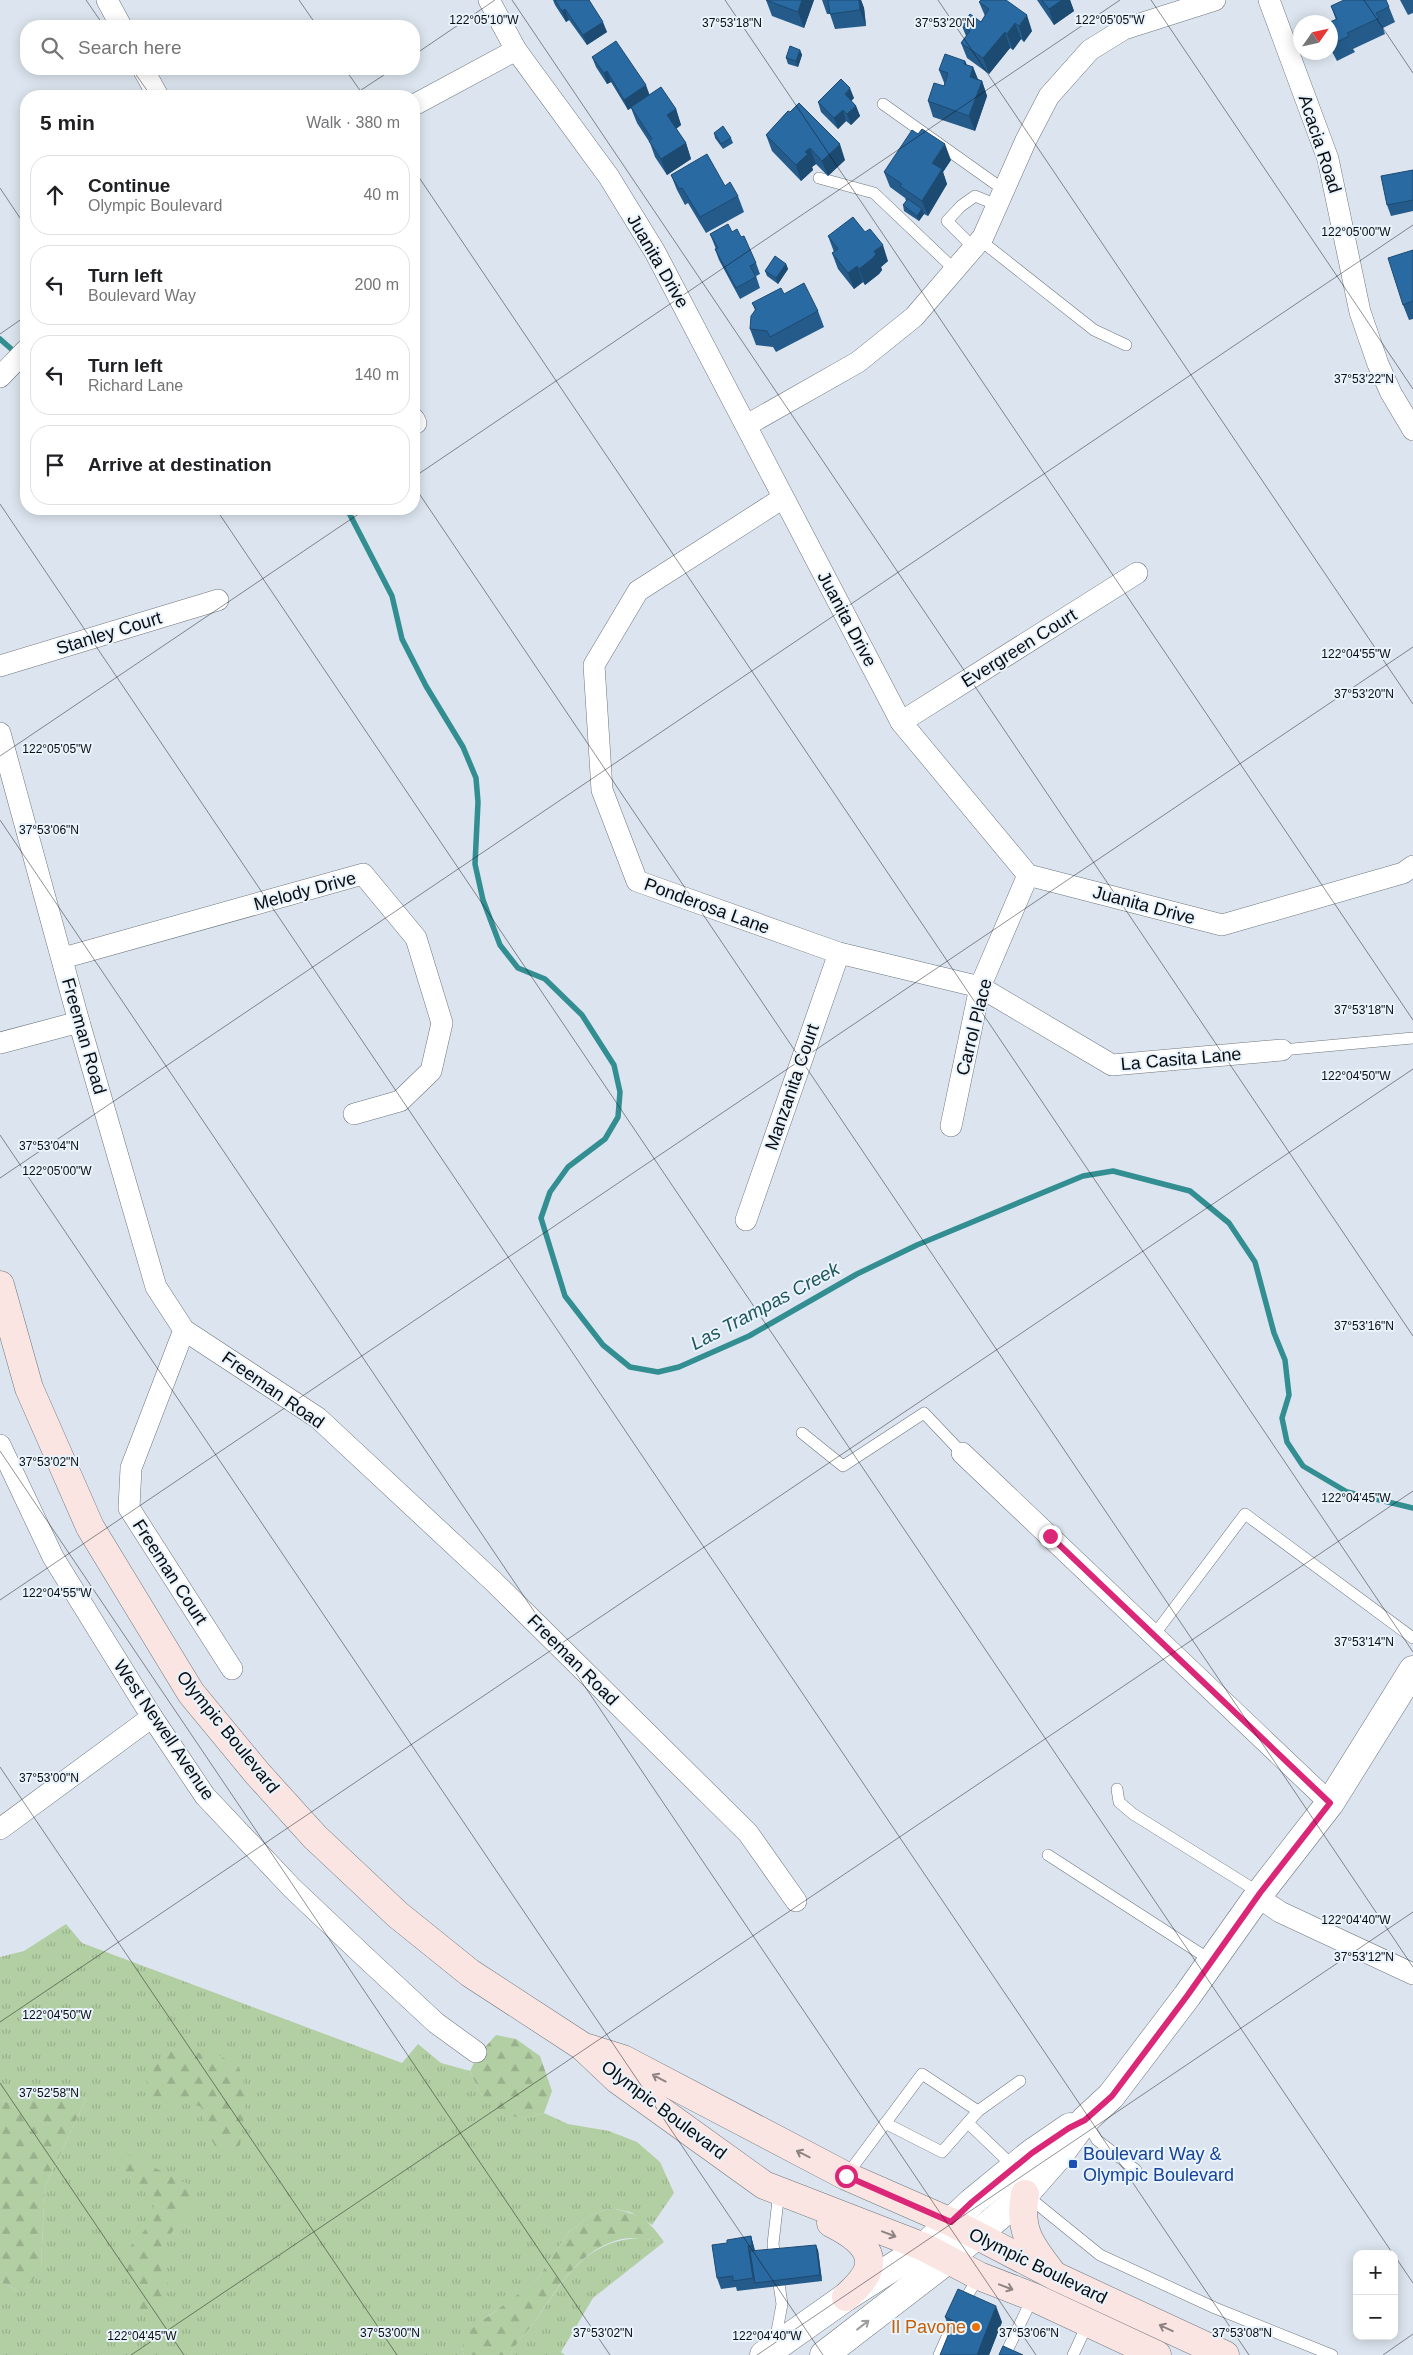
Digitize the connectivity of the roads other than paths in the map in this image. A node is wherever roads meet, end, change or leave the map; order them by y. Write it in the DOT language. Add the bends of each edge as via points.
graph roads {
  1 [pos="107,0"];
  2 [pos="489,0"];
  3 [pos="1215,0"];
  4 [pos="1268,0"];
  5 [pos="118,20"];
  6 [pos="516,50"];
  7 [pos="146,75"];
  8 [pos="155,90"];
  9 [pos="420,101"];
  10 [pos="883,104"];
  11 [pos="818,178"];
  12 [pos="1000,198"];
  13 [pos="977,244"];
  14 [pos="956,271"];
  15 [pos="1126,345"];
  16 [pos="20,356"];
  17 [pos="0,377"];
  18 [pos="747,425"];
  19 [pos="1413,430"];
  20 [pos="783,498"];
  21 [pos="1137,574"];
  22 [pos="218,600"];
  23 [pos="0,666"];
  24 [pos="901,722"];
  25 [pos="0,733"];
  26 [pos="1413,866"];
  27 [pos="1028,875"];
  28 [pos="839,953"];
  29 [pos="62,958"];
  30 [pos="980,988"];
  31 [pos="79,1022"];
  32 [pos="1413,1038"];
  33 [pos="0,1044"];
  34 [pos="1282,1050"];
  35 [pos="354,1114"];
  36 [pos="951,1126"];
  37 [pos="746,1220"];
  38 [pos="0,1285"];
  39 [pos="184,1330"];
  40 [pos="802,1433"];
  41 [pos="0,1445"];
  42 [pos="962,1452"];
  43 [pos="1154,1635"];
  44 [pos="1413,1638"];
  45 [pos="232,1669"];
  46 [pos="1411,1680"];
  47 [pos="152,1717"];
  48 [pos="1117,1789"];
  49 [pos="1330,1803"];
  50 [pos="0,1829"];
  51 [pos="1048,1855"];
  52 [pos="1259,1895"];
  53 [pos="796,1901"];
  54 [pos="1212,1961"];
  55 [pos="1413,1974"];
  56 [pos="582,2046"];
  57 [pos="476,2052"];
  58 [pos="1020,2081"];
  59 [pos="978,2112"];
  60 [pos="1085,2120"];
  61 [pos="885,2123"];
  62 [pos="968,2123"];
  63 [pos="1015,2168"];
  64 [pos="1136,2170"];
  65 [pos="846,2176"];
  66 [pos="787,2194"];
  67 [pos="1025,2194"];
  68 [pos="951,2222"];
  69 [pos="974,2236"];
  70 [pos="935,2254"];
  71 [pos="979,2276"];
  72 [pos="1055,2276"];
  73 [pos="1033,2297"];
  74 [pos="846,2298"];
  75 [pos="1088,2323"];
  76 [pos="770,2353"];
  77 [pos="824,2355"];
  78 [pos="939,2355"];
  79 [pos="1005,2355"];
  80 [pos="1072,2355"];
  81 [pos="1157,2355"];
  82 [pos="1225,2355"];
  83 [pos="1332,2355"];
  1 -- 5 [label="street"];
  2 -- 6 [label="street, Juanita Drive"];
  3 -- 12 [label="street" via="1124,29 1090,50 1049,96"];
  4 -- 19 [label="street, Acacia Road" via="1328,159 1360,312 1391,393"];
  6 -- 9 [label="street"];
  6 -- 18 [label="street, Juanita Drive" via="609,177 650,243"];
  7 -- 8 [label="street"];
  10 -- 12 [label="lane"];
  11 -- 14 [label="lane" via="874,193"];
  12 -- 13 [label="street"];
  12 -- 13 [label="lane" via="975,196 947,221"];
  13 -- 14 [label="street"];
  13 -- 15 [label="lane" via="1094,330"];
  14 -- 18 [label="street" via="914,316 858,362"];
  16 -- 17 [label="street"];
  18 -- 20 [label="street, Juanita Drive"];
  20 -- 24 [label="street, Juanita Drive"];
  20 -- 28 [label="street, Ponderosa Lane" via="638,591 594,665 602,790 637,882"];
  21 -- 24 [label="street, Evergreen Court"];
  22 -- 23 [label="street, Stanley Court"];
  24 -- 27 [label="street, Juanita Drive"];
  25 -- 29 [label="street, Freeman Road"];
  26 -- 27 [label="street, Juanita Drive" via="1402,873 1222,925"];
  27 -- 30 [label="street, Carrol Place"];
  28 -- 30 [label="street, Ponderosa Lane"];
  28 -- 37 [label="street, Manzanita Court"];
  29 -- 31 [label="street, Freeman Road"];
  29 -- 35 [label="street, Melody Drive" via="363,874 416,938 442,1023 430,1072 400,1101"];
  30 -- 34 [label="street, La Casita Lane" via="1112,1065"];
  30 -- 36 [label="street, Carrol Place"];
  31 -- 33 [label="street"];
  31 -- 39 [label="street, Freeman Road" via="156,1287"];
  32 -- 34 [label="lane"];
  38 -- 56 [label="main road, Olympic Boulevard" via="29,1388 90,1527 191,1693 315,1837 398,1915 470,1973"];
  39 -- 45 [label="street, Freeman Court" via="131,1468 129,1508"];
  39 -- 53 [label="street, Freeman Road" via="318,1418 493,1580 748,1833"];
  40 -- 42 [label="lane" via="843,1466 924,1413"];
  41 -- 47 [label="street, West Newell Avenue" via="53,1557"];
  42 -- 43 [label="street"];
  43 -- 44 [label="lane" via="1245,1514"];
  43 -- 49 [label="street"];
  46 -- 49 [label="street"];
  47 -- 50 [label="street"];
  47 -- 57 [label="street, West Newell Avenue" via="205,1796 292,1888 436,2023"];
  48 -- 52 [label="lane" via="1119,1802 1132,1814"];
  49 -- 52 [label="street"];
  51 -- 54 [label="lane"];
  52 -- 54 [label="street"];
  52 -- 55 [label="street" via="1280,1912"];
  54 -- 60 [label="street" via="1112,2096"];
  65 -- 56 [label="main road, Olympic Boulevard, one-way" via="623,2059"];
  56 -- 66 [label="main road, Olympic Boulevard" via="618,2080 764,2185"];
  58 -- 59 [label="lane"];
  59 -- 61 [label="lane" via="922,2074"];
  59 -- 62 [label="lane"];
  60 -- 63 [label="street"];
  60 -- 64 [label="lane" via="1097,2140"];
  60 -- 67 [label="street"];
  61 -- 62 [label="lane" via="942,2152"];
  61 -- 65 [label="lane"];
  62 -- 63 [label="lane"];
  63 -- 68 [label="street"];
  65 -- 68 [label="main road, Olympic Boulevard"];
  66 -- 70 [label="main road, Olympic Boulevard, one-way"];
  66 -- 74 [label="main road" via="803,2211 856,2237 866,2253 868,2270"];
  66 -- 76 [label="lane" via="773,2244 782,2304 780,2324"];
  67 -- 69 [label="street"];
  67 -- 72 [label="main road" via="1022,2219 1028,2238"];
  67 -- 83 [label="lane" via="1100,2255 1215,2308"];
  68 -- 69 [label="main road, Olympic Boulevard"];
  68 -- 70 [label="street"];
  69 -- 70 [label="street"];
  69 -- 72 [label="main road, Olympic Boulevard"];
  70 -- 71 [label="main road, Olympic Boulevard"];
  70 -- 74 [label="street"];
  77 -- 70 [label="street, one-way"];
  71 -- 73 [label="main road, Olympic Boulevard, one-way"];
  71 -- 78 [label="lane"];
  82 -- 72 [label="main road, Olympic Boulevard, one-way"];
  73 -- 75 [label="main road, Olympic Boulevard"];
  73 -- 79 [label="lane"];
  74 -- 76 [label="street"];
  75 -- 80 [label="lane"];
  75 -- 81 [label="main road, Olympic Boulevard"];
}
